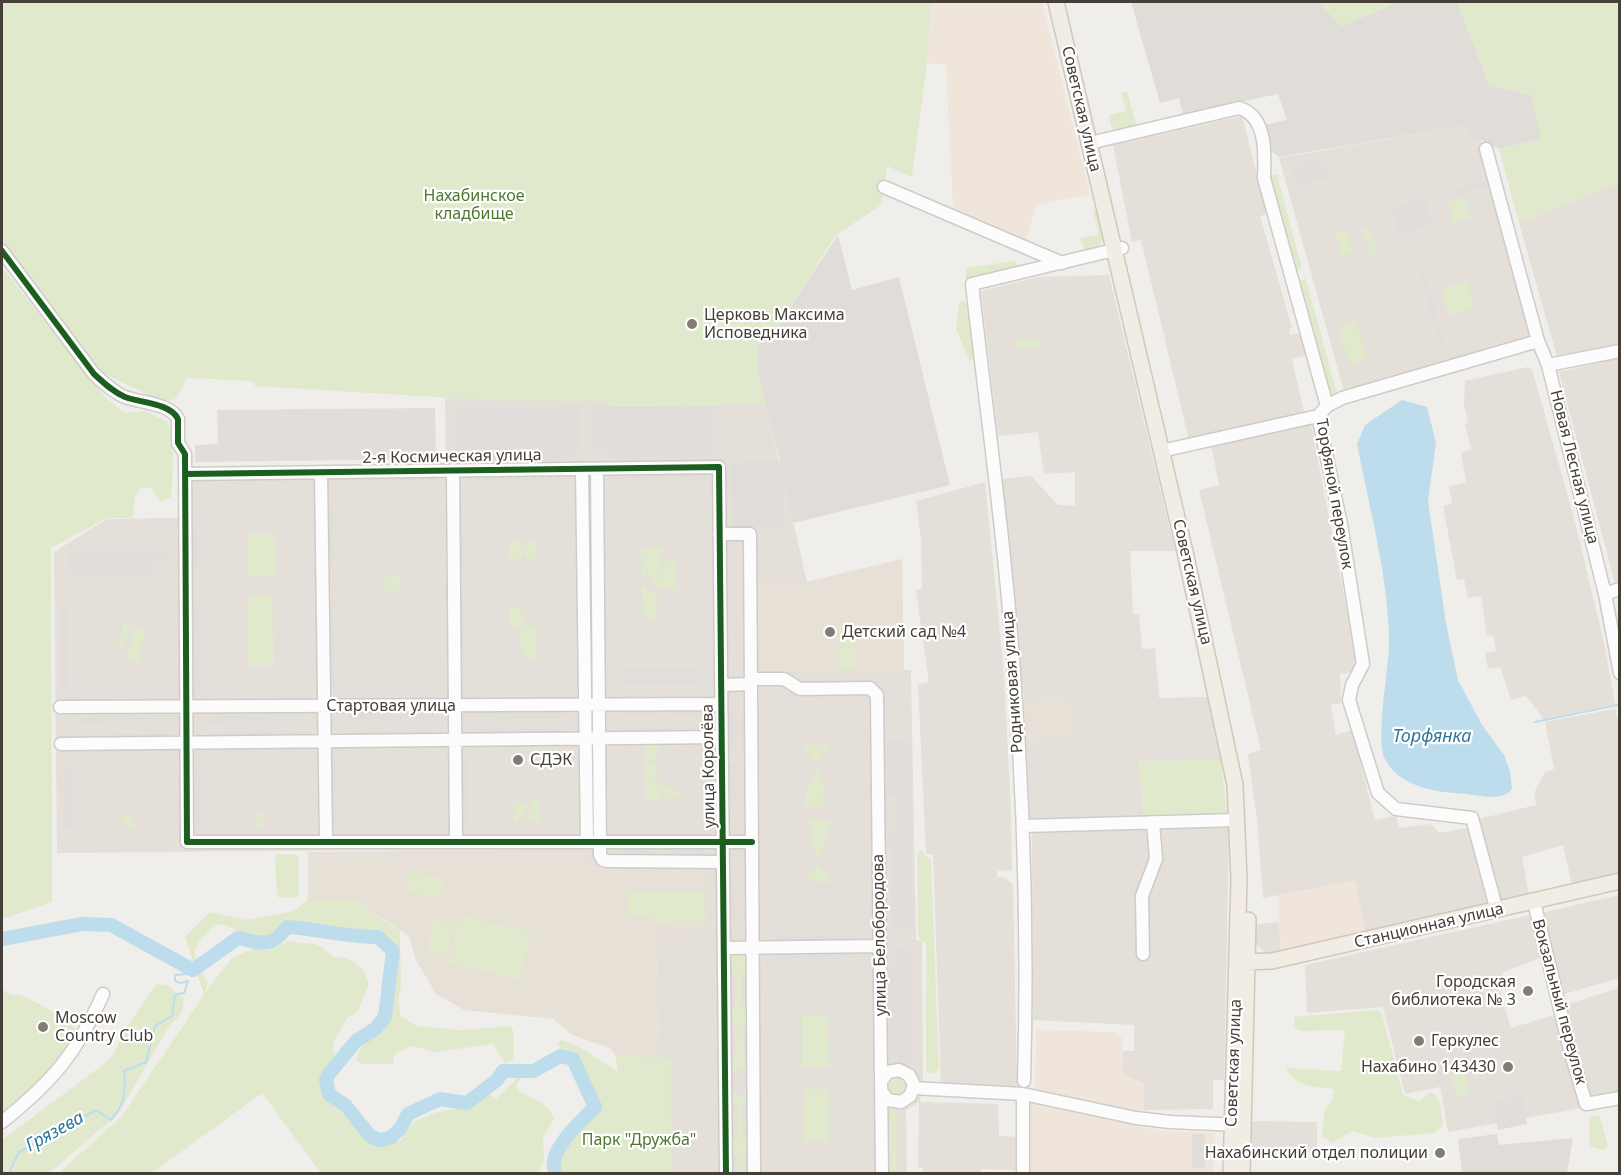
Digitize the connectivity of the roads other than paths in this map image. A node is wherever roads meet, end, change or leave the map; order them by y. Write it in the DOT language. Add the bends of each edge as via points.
graph roads {
  1 [pos="1056,2"];
  2 [pos="1065,2"];
  3 [pos="1098,141"];
  4 [pos="1486,149"];
  5 [pos="884,187"];
  6 [pos="1118,249"];
  7 [pos="2,251"];
  8 [pos="1062,263"];
  9 [pos="1538,341"];
  10 [pos="1620,351"];
  11 [pos="1548,365"];
  12 [pos="1327,406"];
  13 [pos="1318,417"];
  14 [pos="1165,450"];
  15 [pos="719,467"];
  16 [pos="597,468"];
  17 [pos="582,469"];
  18 [pos="453,470"];
  19 [pos="321,472"];
  20 [pos="185,474"];
  21 [pos="720,534"];
  22 [pos="1620,589"];
  23 [pos="1605,594"];
  24 [pos="1620,673"];
  25 [pos="751,682"];
  26 [pos="721,686"];
  27 [pos="721,704"];
  28 [pos="455,705"];
  29 [pos="585,705"];
  30 [pos="599,705"];
  31 [pos="324,706"];
  32 [pos="60,707"];
  33 [pos="186,707"];
  34 [pos="722,737"];
  35 [pos="585,738"];
  36 [pos="599,738"];
  37 [pos="455,740"];
  38 [pos="325,741"];
  39 [pos="187,742"];
  40 [pos="61,744"];
  41 [pos="1238,820"];
  42 [pos="1153,822"];
  43 [pos="1023,826"];
  44 [pos="326,842"];
  45 [pos="456,842"];
  46 [pos="586,842"];
  47 [pos="600,842"];
  48 [pos="723,842"];
  49 [pos="752,842"];
  50 [pos="723,862"];
  51 [pos="1620,881"];
  52 [pos="1534,902"];
  53 [pos="1497,911"];
  54 [pos="880,946"];
  55 [pos="724,948"];
  56 [pos="753,948"];
  57 [pos="1143,954"];
  58 [pos="1242,962"];
  59 [pos="103,994"];
  60 [pos="881,1086"];
  61 [pos="914,1088"];
  62 [pos="1023,1088"];
  63 [pos="1620,1098"];
  64 [pos="2,1122"];
  65 [pos="1238,1125"];
  66 [pos="1023,1172"];
  67 [pos="726,1173"];
  68 [pos="754,1173"];
  69 [pos="882,1173"];
  70 [pos="1231,1173"];
  71 [pos="1242,1173"];
  1 -- 6 [label="main road, Советская улица"];
  2 -- 3 [label="main road, Советская улица"];
  3 -- 6 [label="main road, Советская улица"];
  3 -- 12 [label="street, Торфяной переулок" via="1239,108 1248,112 1262,133 1266,152 1264,178"];
  4 -- 9 [label="street, Новая Лесная улица"];
  5 -- 8 [label="street"];
  6 -- 8 [label="street"];
  6 -- 14 [label="main road, Советская улица"];
  7 -- 20 [label="street" via="94,374 126,397 177,415"];
  8 -- 43 [label="street, Родниковая улица" via="972,284 1013,658"];
  9 -- 11 [label="street, Новая Лесная улица"];
  9 -- 12 [label="street" via="1342,398"];
  10 -- 11 [label="street"];
  11 -- 23 [label="street, Новая Лесная улица"];
  12 -- 13 [label="street, Торфяной переулок"];
  13 -- 14 [label="street"];
  13 -- 53 [label="street, Торфяной переулок" via="1341,524 1363,664 1349,700 1378,793 1396,809 1472,818"];
  14 -- 41 [label="main road, Советская улица" via="1221,712"];
  14 -- 58 [label="main road, Советская улица" via="1225,688 1243,783 1247,820"];
  15 -- 16 [label="street, 2-я Космическая улица"];
  15 -- 21 [label="street, улица Королёва"];
  16 -- 17 [label="street, 2-я Космическая улица"];
  16 -- 30 [label="street"];
  17 -- 18 [label="street, 2-я Космическая улица"];
  17 -- 29 [label="street"];
  18 -- 19 [label="street, 2-я Космическая улица"];
  18 -- 28 [label="street"];
  19 -- 20 [label="street, 2-я Космическая улица"];
  19 -- 31 [label="street"];
  20 -- 33 [label="street"];
  21 -- 25 [label="street" via="750,534"];
  21 -- 26 [label="street, улица Королёва"];
  22 -- 23 [label="street"];
  23 -- 24 [label="street, Новая Лесная улица"];
  25 -- 26 [label="street"];
  25 -- 49 [label="street"];
  25 -- 54 [label="street, улица Белобородова" via="784,679 800,689 870,688 877,695"];
  26 -- 27 [label="street, улица Королёва"];
  27 -- 30 [label="street, Стартовая улица"];
  27 -- 34 [label="street, улица Королёва"];
  28 -- 29 [label="street, Стартовая улица"];
  28 -- 31 [label="street, Стартовая улица"];
  28 -- 37 [label="street"];
  29 -- 30 [label="street, Стартовая улица"];
  29 -- 35 [label="street"];
  30 -- 36 [label="street"];
  31 -- 33 [label="street, Стартовая улица"];
  31 -- 38 [label="street"];
  32 -- 33 [label="street, Стартовая улица"];
  33 -- 39 [label="street"];
  34 -- 36 [label="street, Стартовая улица"];
  34 -- 48 [label="street, улица Королёва"];
  35 -- 36 [label="street, Стартовая улица"];
  35 -- 37 [label="street, Стартовая улица"];
  35 -- 46 [label="street"];
  36 -- 47 [label="street"];
  37 -- 38 [label="street, Стартовая улица"];
  37 -- 45 [label="street"];
  38 -- 39 [label="street, Стартовая улица"];
  38 -- 44 [label="street"];
  39 -- 40 [label="street, Стартовая улица"];
  39 -- 44 [label="street" via="187,842"];
  41 -- 42 [label="street"];
  41 -- 58 [label="main road, Советская улица"];
  42 -- 43 [label="street"];
  42 -- 57 [label="street" via="1156,859 1142,896"];
  43 -- 62 [label="street, Родниковая улица"];
  44 -- 45 [label="street"];
  45 -- 46 [label="street"];
  46 -- 47 [label="street"];
  47 -- 48 [label="street"];
  47 -- 50 [label="street" via="600,855 608,861"];
  48 -- 49 [label="street"];
  48 -- 50 [label="street, улица Королёва"];
  49 -- 56 [label="street"];
  50 -- 55 [label="street, улица Королёва"];
  51 -- 52 [label="main road, Станционная улица"];
  52 -- 53 [label="main road, Станционная улица"];
  52 -- 63 [label="street, Вокзальный переулок" via="1587,1104"];
  53 -- 58 [label="main road, Станционная улица" via="1272,961"];
  54 -- 56 [label="street"];
  54 -- 60 [label="street, улица Белобородова"];
  55 -- 56 [label="street"];
  55 -- 67 [label="street, улица Королёва"];
  56 -- 68 [label="street"];
  58 -- 65 [label="main road, Советская улица"];
  59 -- 64 [label="street" via="87,1030 61,1068"];
  60 -- 61 [label="street" via="888,1100 898,1103 908,1098"];
  60 -- 61 [label="street" via="888,1072 902,1070 911,1077"];
  60 -- 69 [label="street, улица Белобородова"];
  61 -- 62 [label="street"];
  62 -- 65 [label="street" via="1136,1118"];
  62 -- 66 [label="street, Родниковая улица"];
  65 -- 70 [label="main road, Советская улица"];
  65 -- 71 [label="main road, Советская улица"];
}
